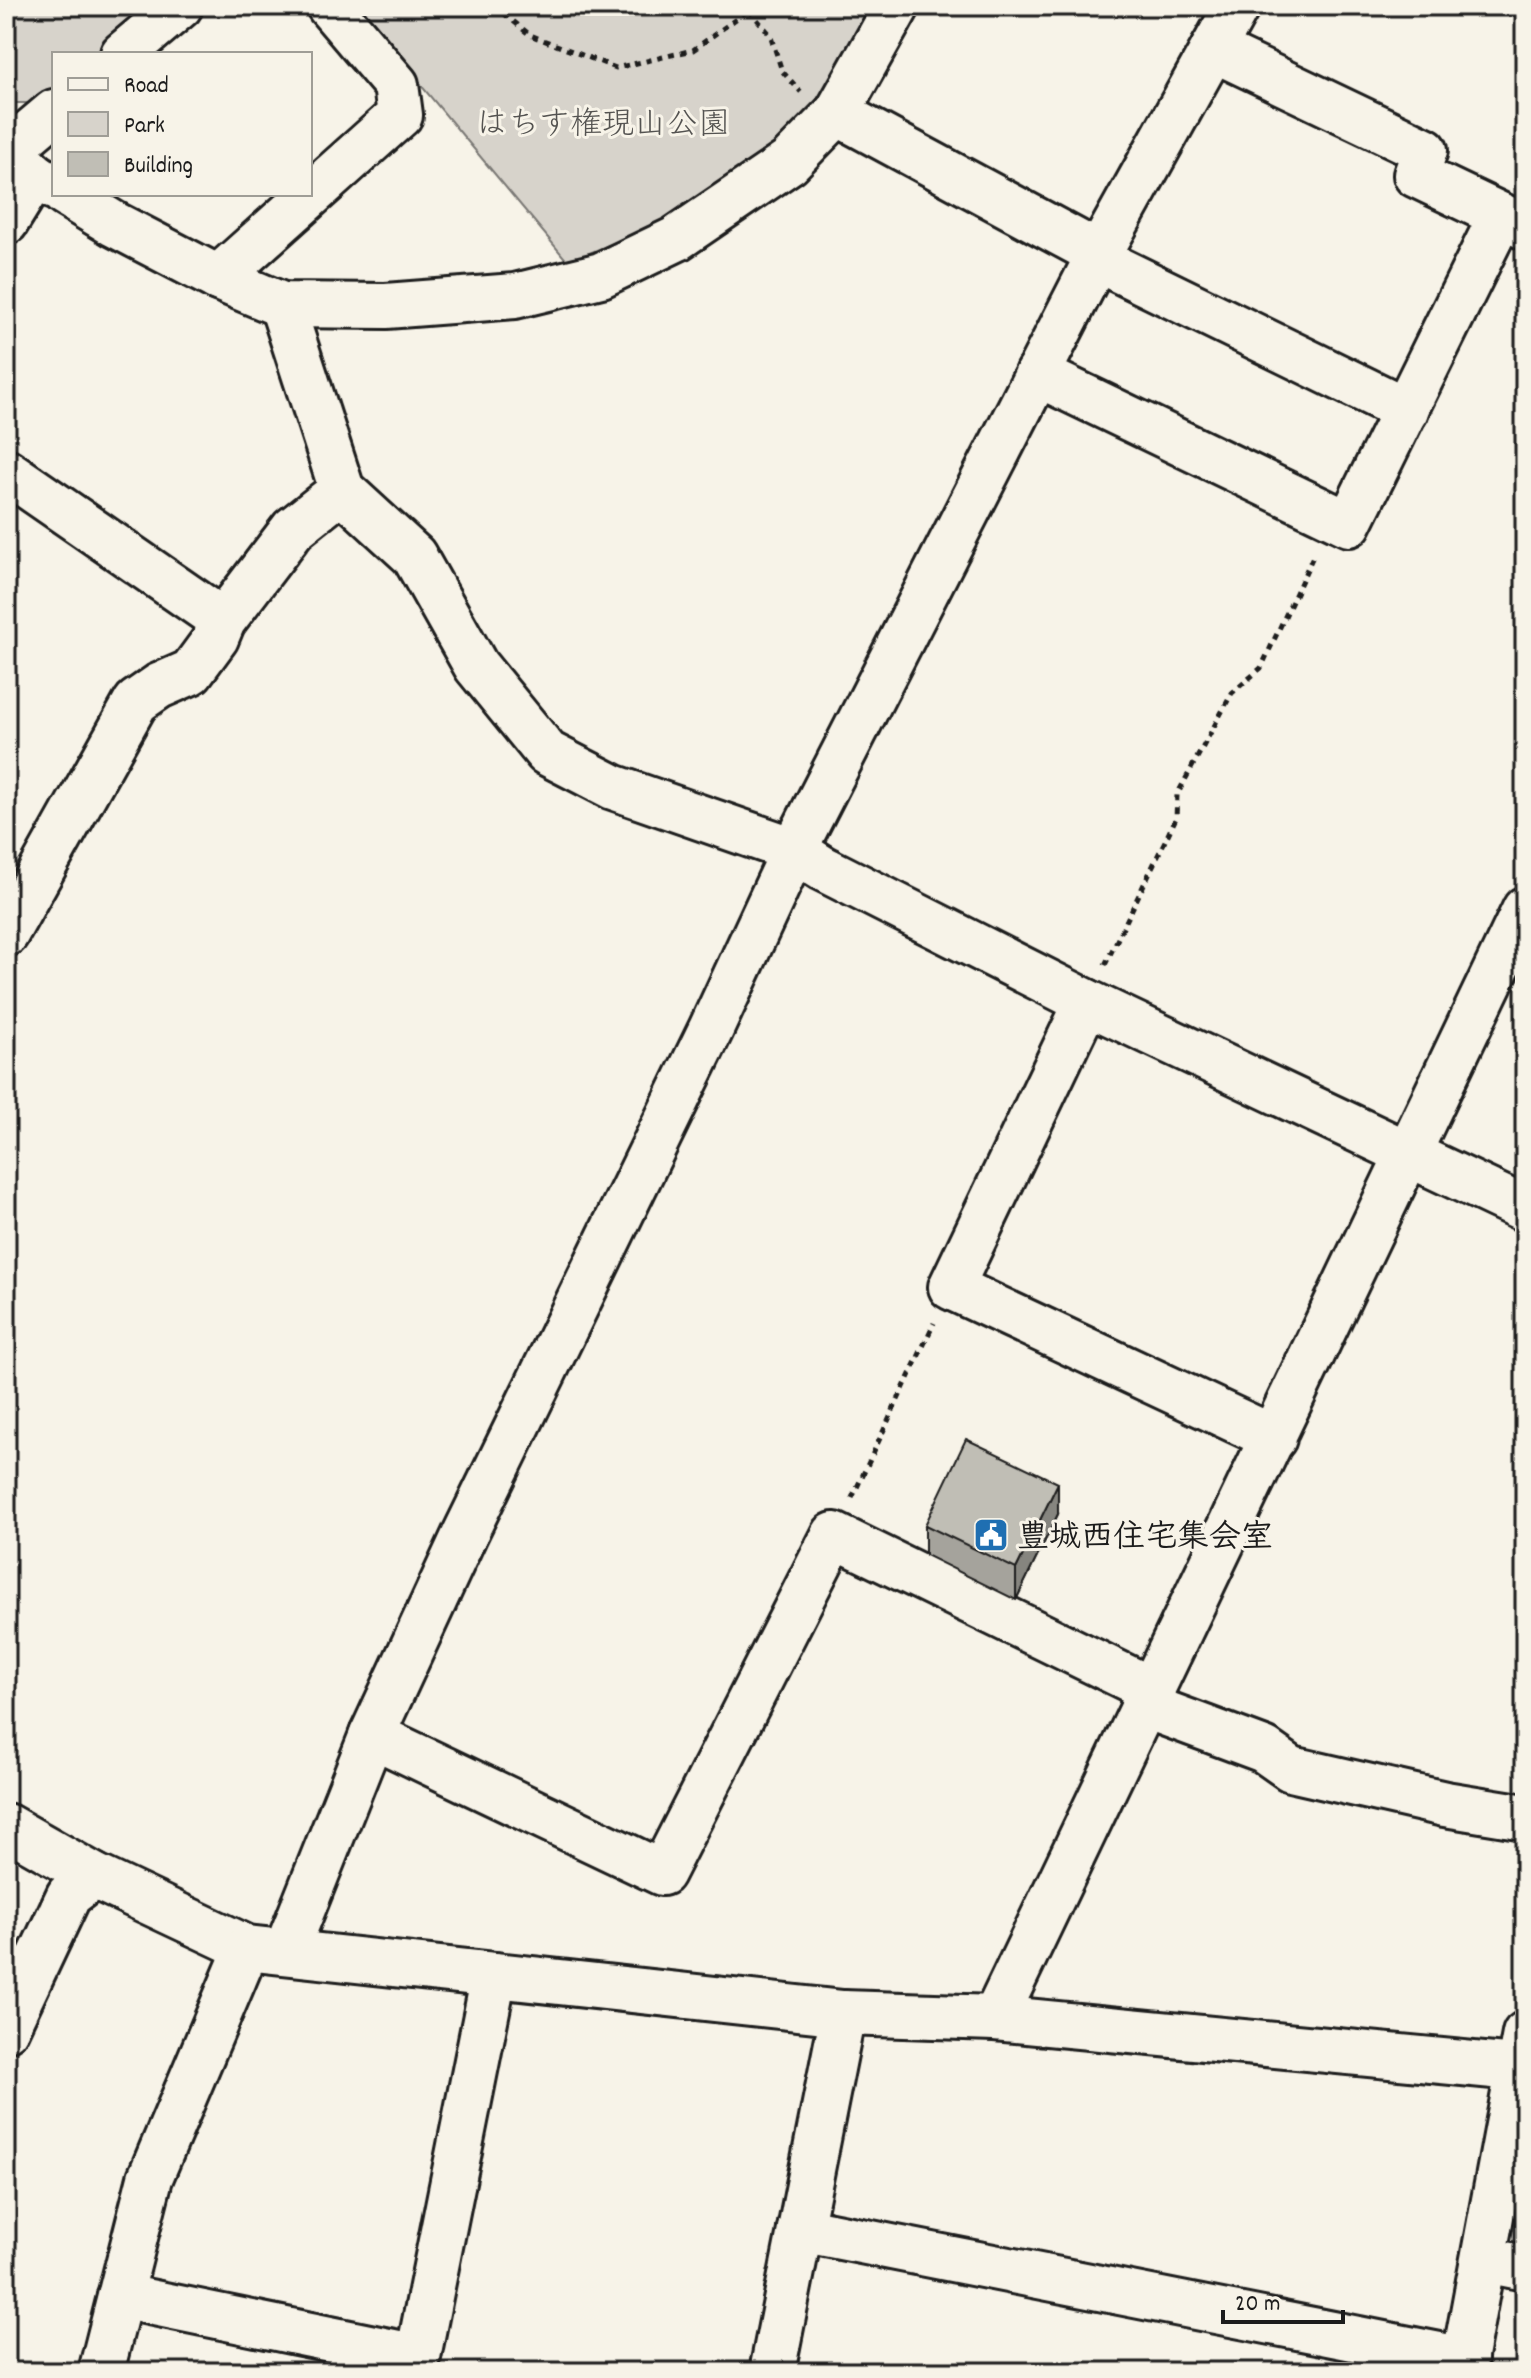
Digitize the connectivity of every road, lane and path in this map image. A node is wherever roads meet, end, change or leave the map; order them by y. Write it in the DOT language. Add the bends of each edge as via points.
graph roads {
  1 [pos="180,6"];
  2 [pos="329,6"];
  3 [pos="495,6"];
  4 [pos="897,6"];
  5 [pos="1237,6"];
  6 [pos="751,8"];
  7 [pos="1213,49"];
  8 [pos="125,52"];
  9 [pos="833,117"];
  10 [pos="52,118"];
  11 [pos="34,171"];
  12 [pos="52,183"];
  13 [pos="312,194"];
  14 [pos="72,196"];
  15 [pos="310,196"];
  16 [pos="1513,221"];
  17 [pos="6,222"];
  18 [pos="1099,254"];
  19 [pos="218,278"];
  20 [pos="282,305"];
  21 [pos="1037,374"];
  22 [pos="1406,410"];
  23 [pos="6,471"];
  24 [pos="342,490"];
  25 [pos="1333,516"];
  26 [pos="223,621"];
  27 [pos="794,850"];
  28 [pos="1525,909"];
  29 [pos="6,934"];
  30 [pos="1087,1002"];
  31 [pos="1408,1152"];
  32 [pos="1525,1209"];
  33 [pos="951,1287"];
  34 [pos="1274,1438"];
  35 [pos="834,1535"];
  36 [pos="1147,1697"];
  37 [pos="372,1735"];
  38 [pos="1525,1817"];
  39 [pos="6,1826"];
  40 [pos="94,1876"];
  41 [pos="267,1950"];
  42 [pos="494,1975"];
  43 [pos="843,2013"];
  44 [pos="995,2018"];
  45 [pos="6,2029"];
  46 [pos="1522,2057"];
  47 [pos="800,2229"];
  48 [pos="1505,2264"];
  49 [pos="120,2296"];
  50 [pos="1463,2366"];
  51 [pos="101,2372"];
  52 [pos="772,2372"];
  1 -- 8 [label="street"];
  2 -- 13 [label="street" via="396,85 400,115"];
  3 -- 6 [label="path" via="530,35 616,68 693,50"];
  4 -- 9 [label="street"];
  5 -- 7 [label="street"];
  6 -- 9 [label="path" via="770,34 782,71"];
  7 -- 16 [label="street" via="1425,150 1416,175"];
  7 -- 18 [label="street"];
  9 -- 18 [label="street"];
  9 -- 20 [label="street" via="789,162 676,239 601,275 515,296 386,306"];
  10 -- 11 [label="street"];
  11 -- 12 [label="street"];
  11 -- 17 [label="street"];
  14 -- 19 [label="street"];
  15 -- 19 [label="street"];
  16 -- 22 [label="street"];
  18 -- 21 [label="street"];
  18 -- 22 [label="street" via="1117,269"];
  19 -- 20 [label="street"];
  20 -- 24 [label="street"];
  21 -- 25 [label="street"];
  21 -- 27 [label="street"];
  22 -- 25 [label="street" via="1349,524"];
  23 -- 26 [label="street"];
  24 -- 26 [label="street" via="293,529"];
  24 -- 27 [label="street" via="414,556 476,666 547,753 613,787"];
  25 -- 30 [label="path" via="1261,668 1232,693 1177,795 1176,818"];
  26 -- 29 [label="street" via="191,672 136,702"];
  27 -- 30 [label="street"];
  27 -- 37 [label="street"];
  28 -- 31 [label="street"];
  30 -- 31 [label="street"];
  30 -- 33 [label="street"];
  31 -- 32 [label="street"];
  31 -- 34 [label="street"];
  33 -- 34 [label="street"];
  33 -- 35 [label="path"];
  34 -- 36 [label="street"];
  35 -- 36 [label="street"];
  35 -- 37 [label="street" via="662,1873"];
  36 -- 38 [label="street" via="1264,1750 1291,1769"];
  36 -- 44 [label="street"];
  37 -- 41 [label="street"];
  39 -- 40 [label="street"];
  40 -- 41 [label="street"];
  40 -- 45 [label="street" via="69,1895"];
  41 -- 42 [label="street"];
  41 -- 49 [label="street" via="150,2178"];
  42 -- 43 [label="street"];
  42 -- 49 [label="street" via="418,2357"];
  43 -- 44 [label="street"];
  43 -- 47 [label="street"];
  44 -- 46 [label="street"];
  46 -- 48 [label="street"];
  47 -- 50 [label="street"];
  47 -- 52 [label="street"];
  48 -- 50 [label="street"];
  49 -- 51 [label="street"];
}
